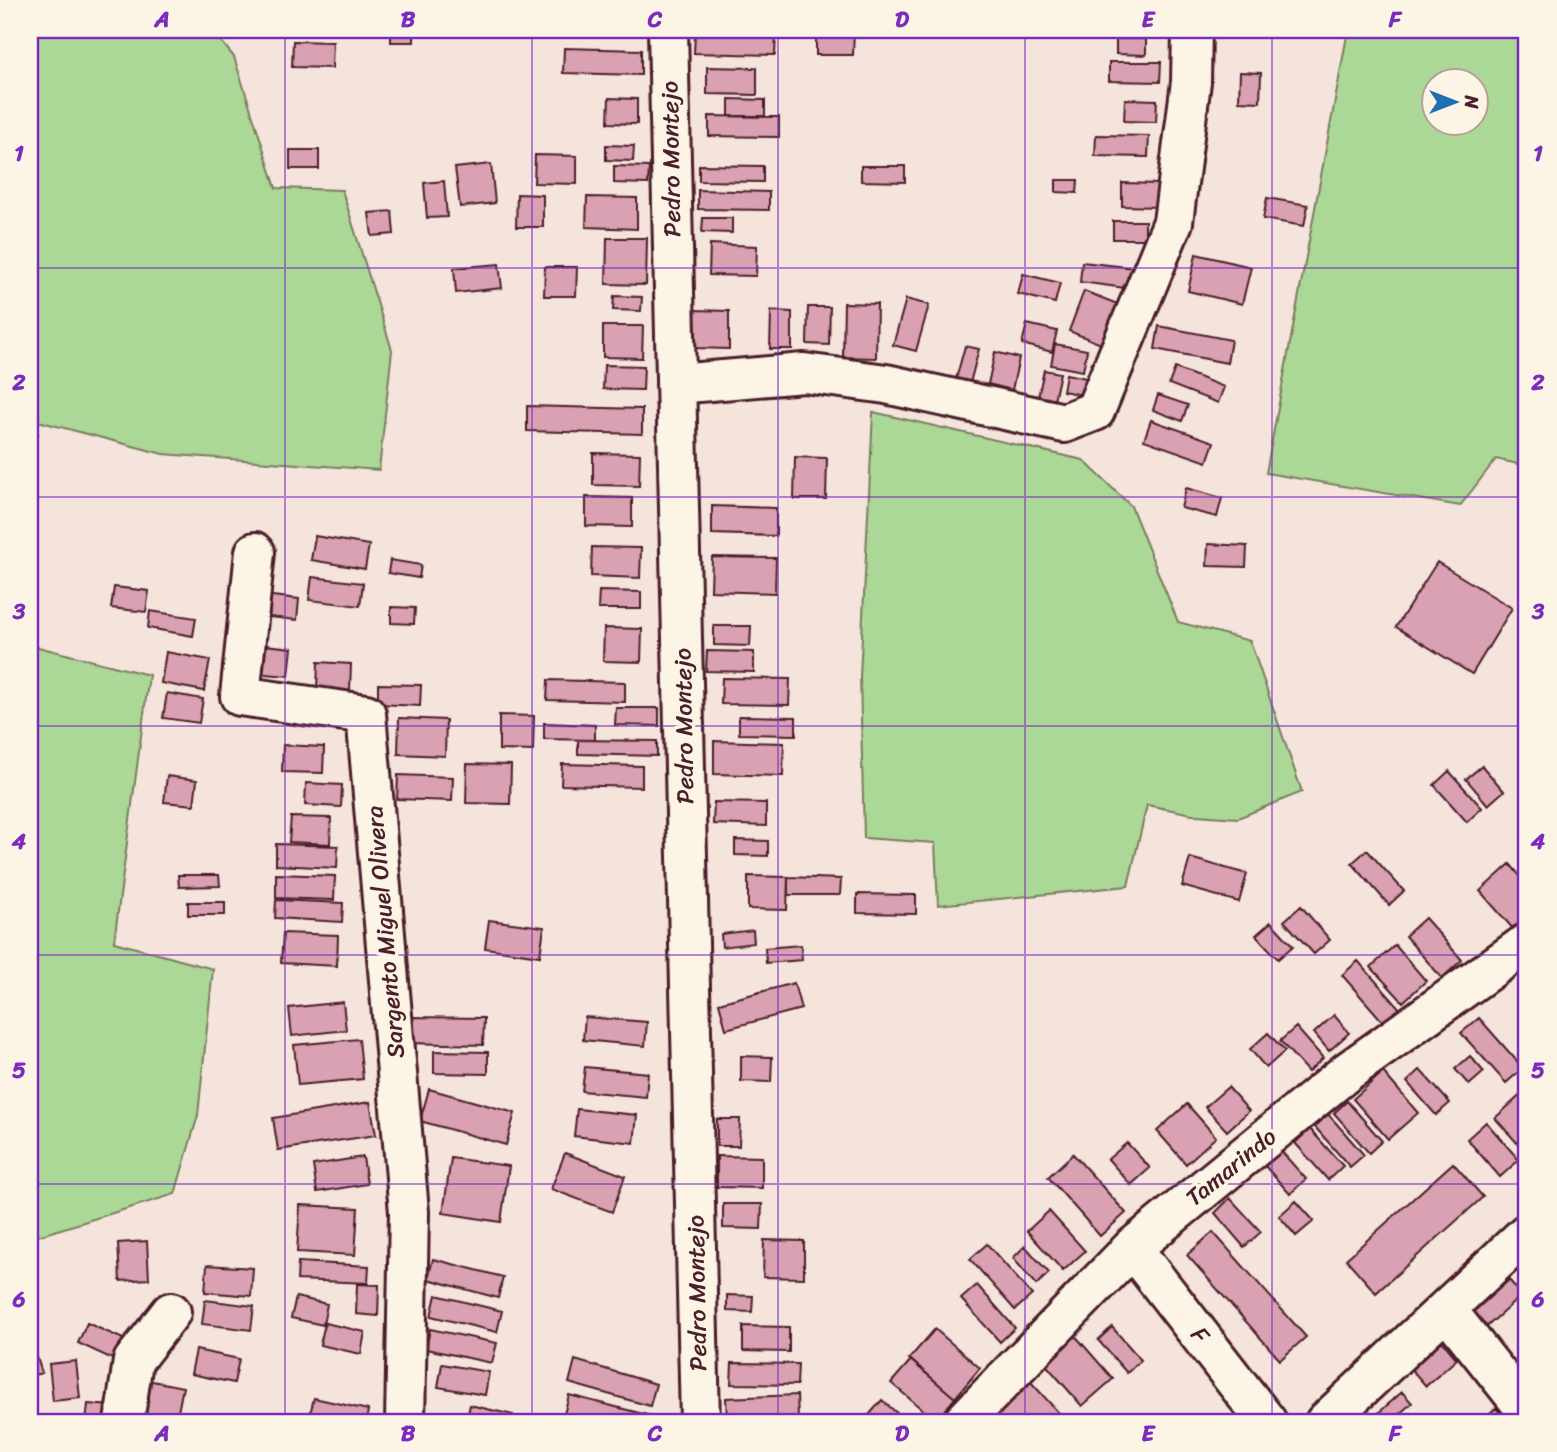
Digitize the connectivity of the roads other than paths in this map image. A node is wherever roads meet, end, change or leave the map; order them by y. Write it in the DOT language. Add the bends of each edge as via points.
graph roads {
  1 [pos="668,30"];
  2 [pos="1192,30"];
  3 [pos="676,384"];
  4 [pos="255,552"];
  5 [pos="1527,943"];
  6 [pos="1527,1233"];
  7 [pos="1132,1248"];
  8 [pos="1446,1310"];
  9 [pos="171,1312"];
  10 [pos="1527,1411"];
  11 [pos="124,1422"];
  12 [pos="405,1422"];
  13 [pos="700,1422"];
  14 [pos="963,1422"];
  15 [pos="1267,1422"];
  16 [pos="1325,1422"];
  1 -- 3 [label="street, Pedro Montejo"];
  2 -- 3 [label="street" via="1191,82 1173,222 1095,411 1065,423 886,384 804,373"];
  3 -- 13 [label="street, Pedro Montejo"];
  4 -- 12 [label="street, Sargento Miguel Olivera" via="240,696 366,714 409,1212"];
  5 -- 7 [label="street, Tamarindo" via="1347,1072"];
  6 -- 8 [label="street"];
  7 -- 14 [label="street, Tamarindo"];
  7 -- 15 [label="street, F"];
  8 -- 10 [label="street"];
  8 -- 16 [label="street"];
  9 -- 11 [label="street" via="133,1361"];
}
